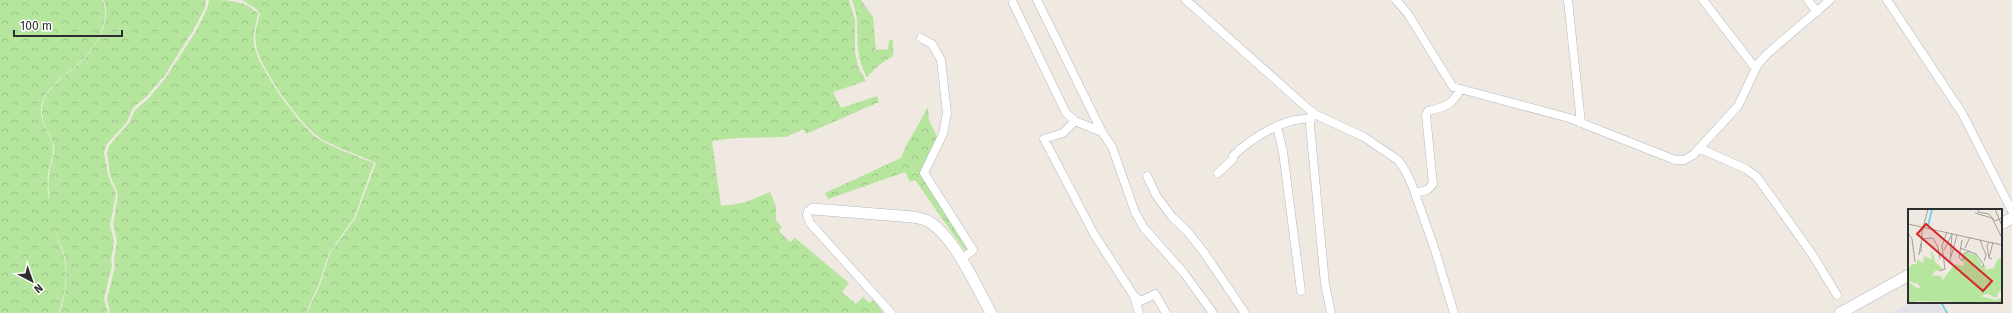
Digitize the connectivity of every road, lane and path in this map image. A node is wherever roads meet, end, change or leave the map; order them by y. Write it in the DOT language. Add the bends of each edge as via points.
graph roads {
  1 [pos="1038,0"];
  2 [pos="1186,0"];
  3 [pos="1396,0"];
  4 [pos="1568,0"];
  5 [pos="1703,0"];
  6 [pos="1808,0"];
  7 [pos="1830,0"];
  8 [pos="1887,0"];
  9 [pos="1013,3"];
  10 [pos="1817,12"];
  11 [pos="921,38"];
  12 [pos="1758,64"];
  13 [pos="1460,90"];
  14 [pos="1311,115"];
  15 [pos="1075,121"];
  16 [pos="1581,122"];
  17 [pos="1277,127"];
  18 [pos="1102,132"];
  19 [pos="1699,148"];
  20 [pos="1218,173"];
  21 [pos="1147,176"];
  22 [pos="1415,193"];
  23 [pos="813,209"];
  24 [pos="2012,211"];
  25 [pos="2012,218"];
  26 [pos="2002,223"];
  27 [pos="961,260"];
  28 [pos="1908,276"];
  29 [pos="1301,291"];
  30 [pos="1837,295"];
  31 [pos="1134,296"];
  32 [pos="892,313"];
  33 [pos="991,313"];
  34 [pos="1139,313"];
  35 [pos="1166,313"];
  36 [pos="1213,313"];
  37 [pos="1245,313"];
  38 [pos="1331,313"];
  39 [pos="1454,313"];
  40 [pos="1840,313"];
  1 -- 18 [label="street"];
  2 -- 14 [label="street"];
  3 -- 13 [label="street" via="1408,14 1449,83"];
  4 -- 16 [label="street"];
  5 -- 12 [label="street" via="1753,66"];
  6 -- 10 [label="street"];
  7 -- 10 [label="street"];
  8 -- 24 [label="street" via="1962,113"];
  9 -- 15 [label="street" via="1066,113"];
  10 -- 12 [label="street"];
  11 -- 27 [label="street" via="932,44 941,60 947,113 943,134 924,173 973,250"];
  12 -- 19 [label="street" via="1738,106"];
  13 -- 16 [label="street"];
  13 -- 22 [label="street" via="1453,102 1428,111 1426,116 1433,184 1427,190"];
  14 -- 17 [label="street"];
  14 -- 22 [label="street" via="1364,137 1395,157 1405,170"];
  14 -- 38 [label="street" via="1325,284"];
  15 -- 18 [label="street"];
  15 -- 31 [label="street" via="1063,133 1044,139 1094,234"];
  16 -- 19 [label="street" via="1675,160 1684,160"];
  17 -- 20 [label="street" via="1244,145 1233,156 1234,159"];
  17 -- 29 [label="street" via="1283,152"];
  18 -- 36 [label="street" via="1112,147 1135,212 1144,228 1184,273"];
  19 -- 30 [label="street" via="1746,169 1757,177 1812,254"];
  21 -- 37 [label="street" via="1156,195 1203,251"];
  22 -- 39 [label="street"];
  23 -- 27 [label="street" via="926,220 951,242"];
  23 -- 32 [label="street" via="808,211 807,215 810,223"];
  25 -- 26 [label="street"];
  27 -- 33 [label="street"];
  28 -- 40 [label="street"];
  31 -- 34 [label="street"];
  31 -- 35 [label="street" via="1141,301 1155,294"];
}
